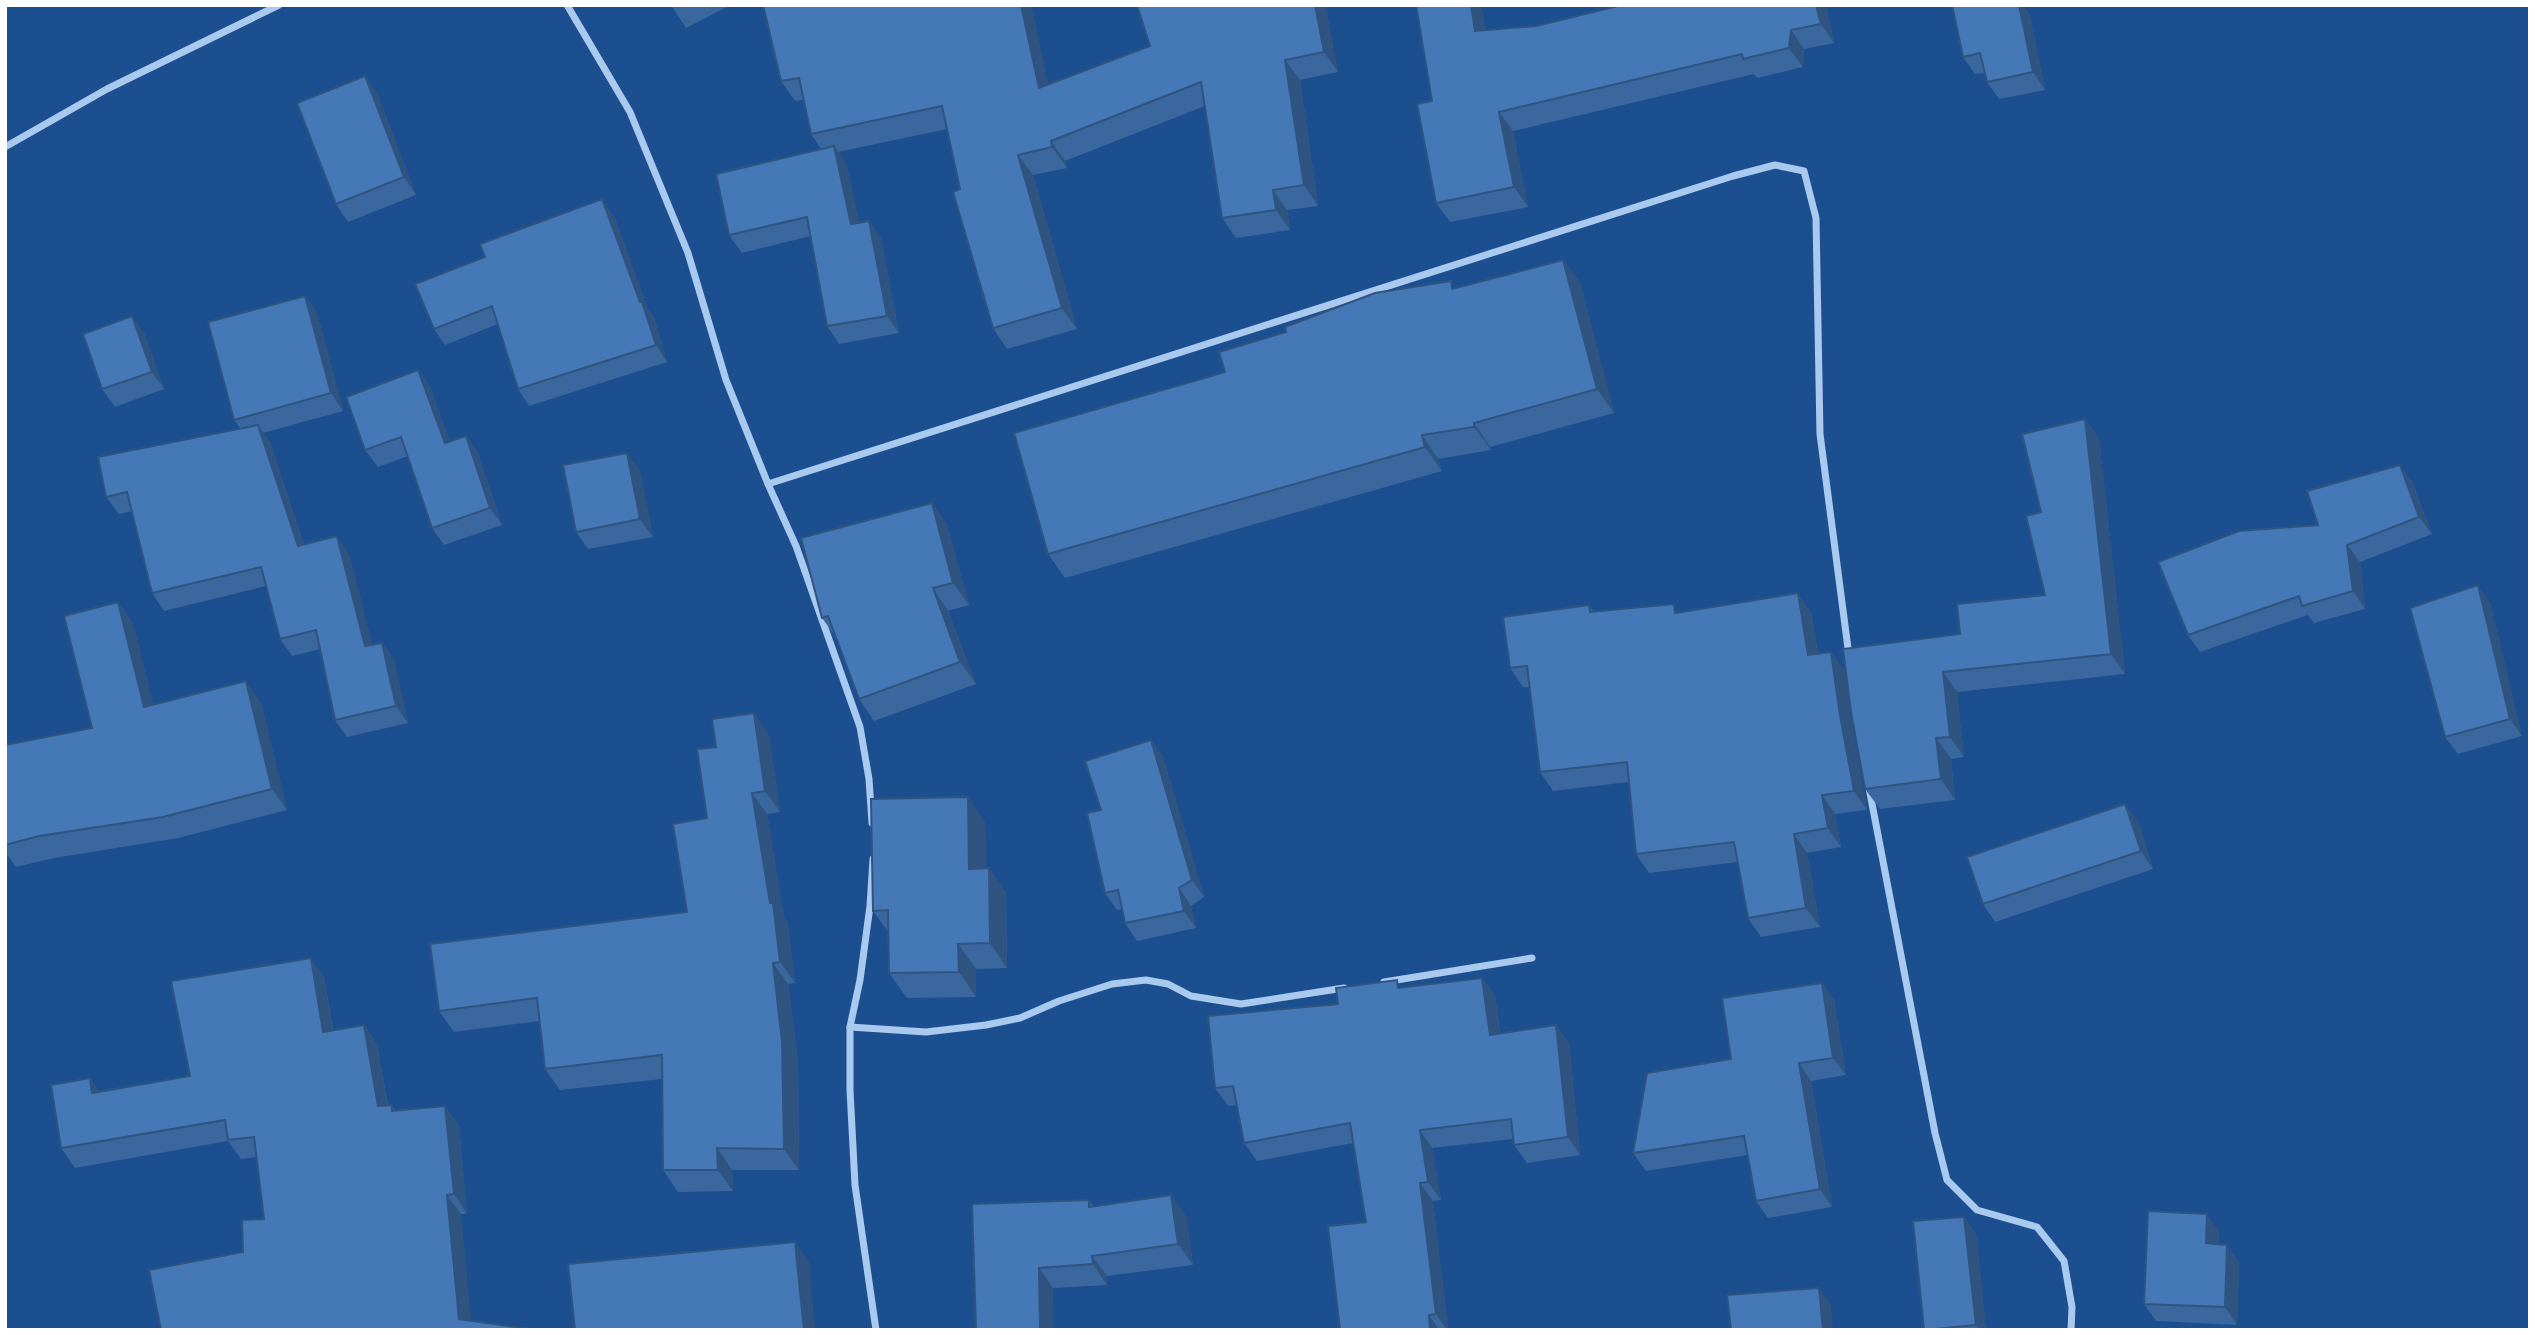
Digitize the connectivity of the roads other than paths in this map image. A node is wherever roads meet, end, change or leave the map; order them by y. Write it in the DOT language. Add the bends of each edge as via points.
graph roads {
  1 [pos="279,5"];
  2 [pos="567,5"];
  3 [pos="5,147"];
  4 [pos="768,484"];
  5 [pos="1850,665"];
  6 [pos="1867,773"];
  7 [pos="873,828"];
  8 [pos="873,853"];
  9 [pos="1532,958"];
  10 [pos="1374,983"];
  11 [pos="1348,987"];
  12 [pos="850,1027"];
  13 [pos="876,1330"];
  14 [pos="2071,1330"];
  1 -- 3 [label="street" via="107,89"];
  2 -- 4 [label="street" via="624,101 654,169 688,253 726,380"];
  4 -- 5 [label="street" via="1775,165 1804,171 1816,218 1820,434"];
  4 -- 7 [label="street" via="796,546 860,727"];
  6 -- 14 [label="street" via="1947,1180 1977,1210 2037,1227 2064,1261"];
  8 -- 12 [label="street" via="870,906"];
  9 -- 10 [label="street"];
  11 -- 12 [label="street" via="1241,1004 1191,996 1168,984 1146,980 1112,984 1020,1018 986,1025 926,1032"];
  12 -- 13 [label="street" via="855,1185"];
}
